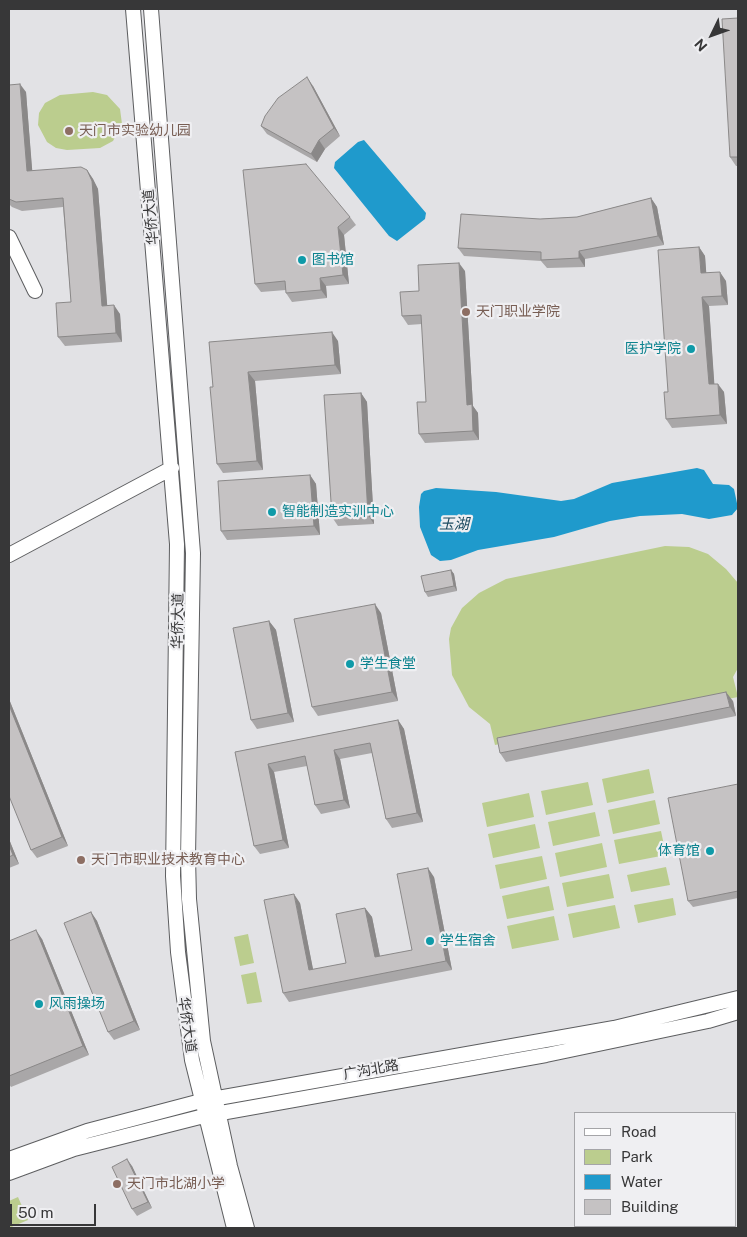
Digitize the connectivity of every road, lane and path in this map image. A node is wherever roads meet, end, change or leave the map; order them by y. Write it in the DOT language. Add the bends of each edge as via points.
graph roads {
  1 [pos="133,9"];
  2 [pos="151,9"];
  3 [pos="9,237"];
  4 [pos="35,292"];
  5 [pos="172,468"];
  6 [pos="9,555"];
  7 [pos="738,998"];
  8 [pos="738,1012"];
  9 [pos="215,1098"];
  10 [pos="201,1101"];
  11 [pos="211,1115"];
  12 [pos="9,1159"];
  13 [pos="9,1173"];
  14 [pos="234,1228"];
  15 [pos="247,1228"];
  1 -- 5 [label="street, 华侨大道"];
  2 -- 9 [label="street, 华侨大道" via="193,553 190,899 197,989"];
  3 -- 4 [label="street"];
  5 -- 6 [label="street"];
  5 -- 10 [label="street, 华侨大道" via="179,572 173,883 185,1014"];
  7 -- 9 [label="street, 广沟北路" via="594,1032"];
  8 -- 11 [label="street, 广沟北路" via="546,1055"];
  9 -- 10 [label="street, 广沟北路"];
  9 -- 11 [label="street, 华侨大道"];
  10 -- 11 [label="street, 华侨大道"];
  10 -- 12 [label="street, 广沟北路" via="87,1131"];
  11 -- 13 [label="street, 广沟北路" via="74,1149"];
  11 -- 14 [label="street, 华侨大道"];
  11 -- 15 [label="street, 华侨大道"];
}
